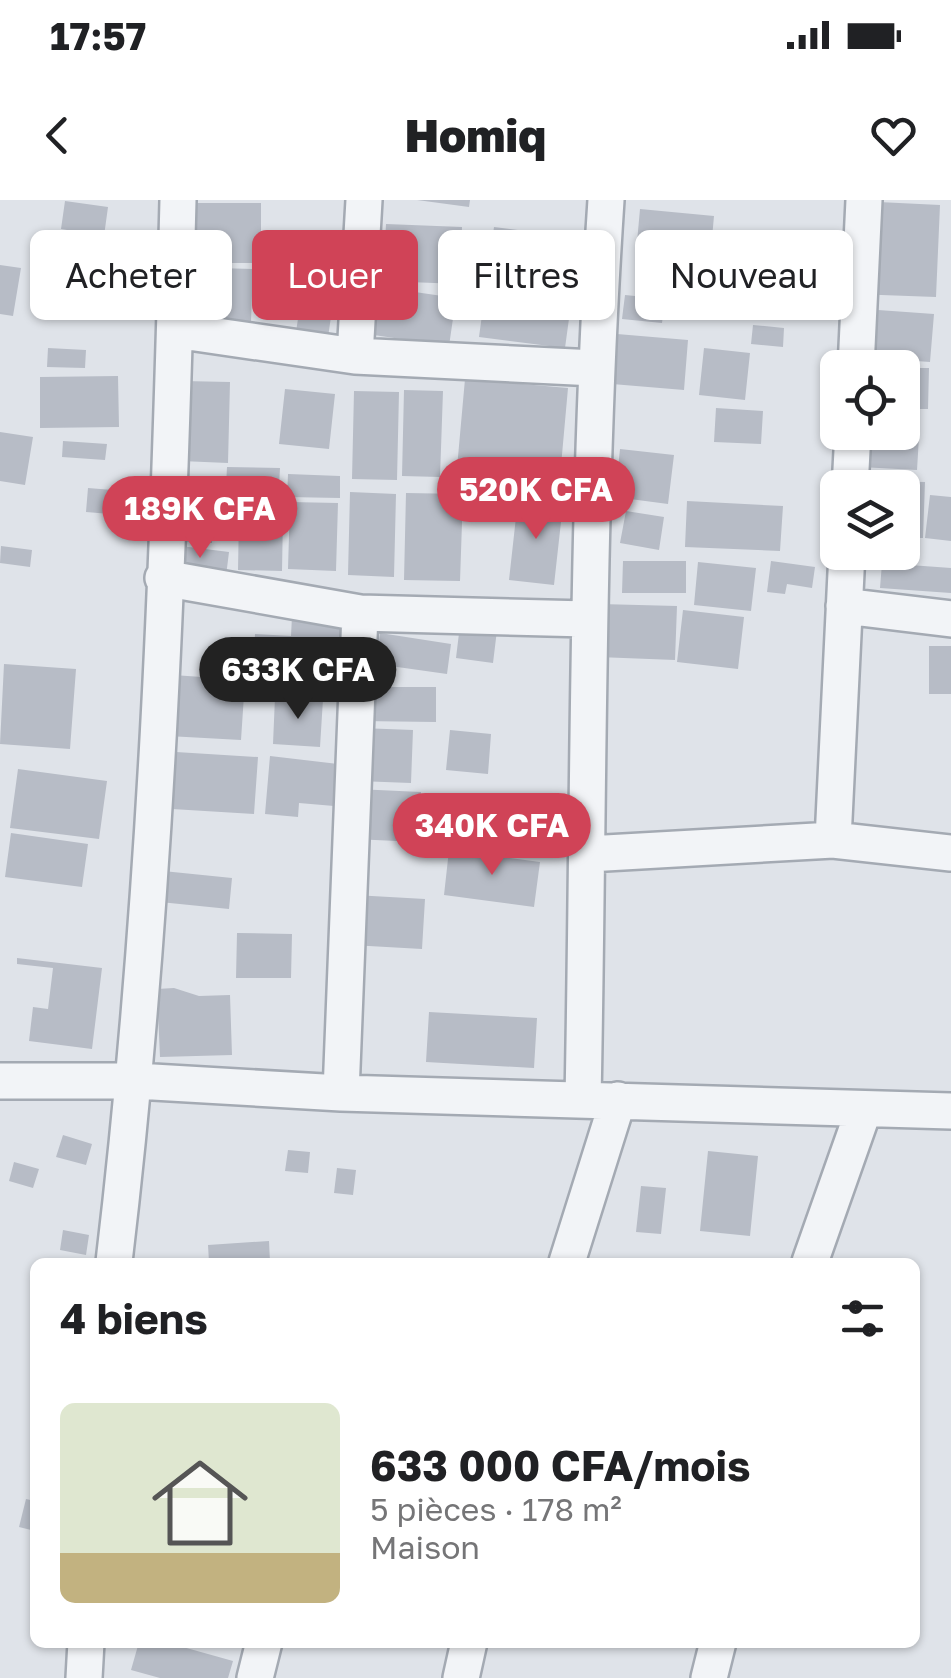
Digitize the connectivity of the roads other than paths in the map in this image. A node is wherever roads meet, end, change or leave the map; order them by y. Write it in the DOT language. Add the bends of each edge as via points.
graph roads {
  1 [pos="178,200"];
  2 [pos="364,200"];
  3 [pos="606,200"];
  4 [pos="864,200"];
  5 [pos="175,330"];
  6 [pos="857,350"];
  7 [pos="355,356"];
  8 [pos="595,368"];
  9 [pos="846,570"];
  10 [pos="162,578"];
  11 [pos="844,606"];
  12 [pos="360,613"];
  13 [pos="587,618"];
  14 [pos="951,620"];
  15 [pos="833,840"];
  16 [pos="951,853"];
  17 [pos="588,854"];
  18 [pos="0,1081"];
  19 [pos="136,1082"];
  20 [pos="341,1094"];
  21 [pos="600,1100"];
  22 [pos="864,1110"];
  23 [pos="951,1111"];
  24 [pos="114,1258"];
  25 [pos="568,1258"];
  26 [pos="811,1258"];
  27 [pos="86,1648"];
  28 [pos="262,1648"];
  29 [pos="468,1648"];
  30 [pos="717,1648"];
  31 [pos="84,1678"];
  32 [pos="255,1678"];
  33 [pos="460,1678"];
  34 [pos="710,1678"];
  1 -- 5 [label="street"];
  2 -- 7 [label="street"];
  3 -- 8 [label="street"];
  4 -- 6 [label="street"];
  5 -- 7 [label="street"];
  5 -- 10 [label="street"];
  7 -- 8 [label="street"];
  8 -- 13 [label="street"];
  9 -- 11 [label="street"];
  10 -- 12 [label="street"];
  10 -- 19 [label="street" via="156,812"];
  11 -- 14 [label="street"];
  11 -- 15 [label="street"];
  12 -- 13 [label="street"];
  12 -- 20 [label="street"];
  13 -- 17 [label="street"];
  15 -- 16 [label="street"];
  15 -- 17 [label="street"];
  17 -- 21 [label="street"];
  18 -- 19 [label="street"];
  19 -- 20 [label="street"];
  19 -- 24 [label="street"];
  20 -- 21 [label="street"];
  21 -- 22 [label="street"];
  21 -- 25 [label="street"];
  22 -- 23 [label="street"];
  22 -- 26 [label="street"];
  27 -- 31 [label="street"];
  28 -- 32 [label="street"];
  29 -- 33 [label="street"];
  30 -- 34 [label="street"];
}
